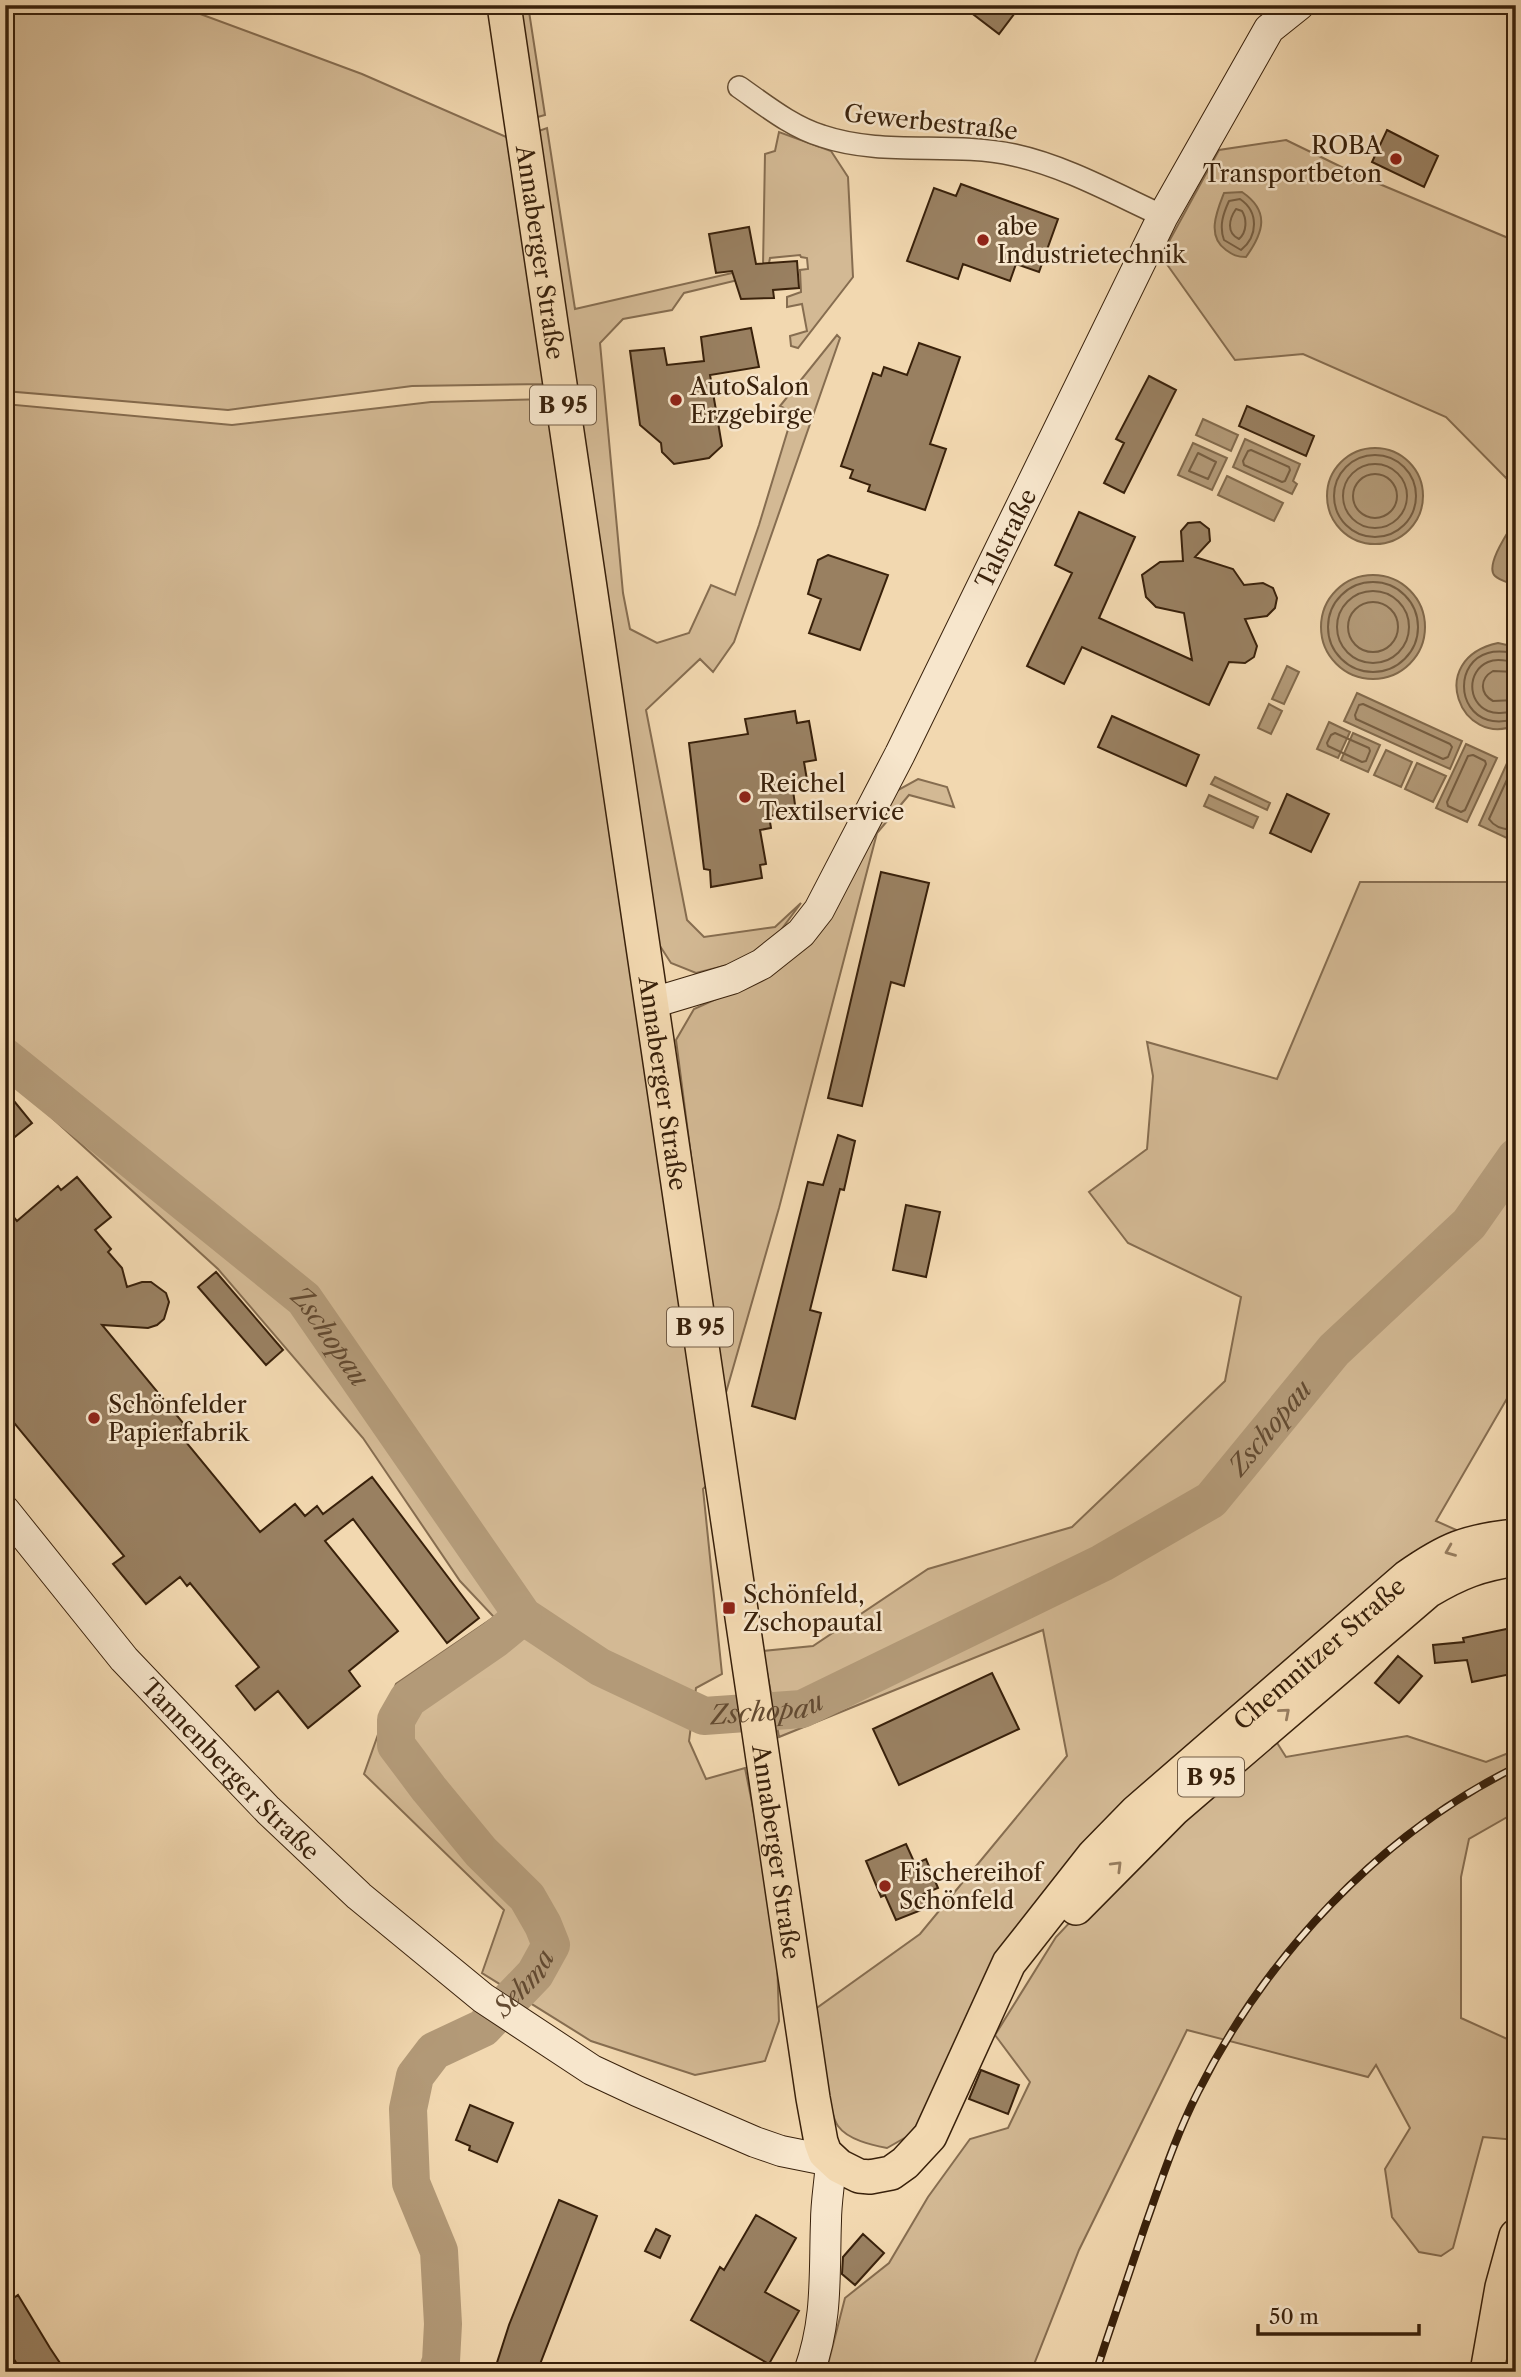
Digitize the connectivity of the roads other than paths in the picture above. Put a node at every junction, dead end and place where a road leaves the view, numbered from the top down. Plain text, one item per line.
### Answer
1 (504, 5) edge
2 (1299, 5) edge
3 (739, 87) dead end
4 (1163, 216) junction
5 (652, 1003) junction
6 (5, 1511) edge
7 (1516, 1536) edge
8 (1516, 1559) edge
9 (989, 2007) junction
10 (831, 2161) junction
11 (1516, 2236) edge
12 (809, 2372) edge
13 (1488, 2372) edge

1 - 5 main road, Annaberger Straße / B 95
2 - 4 main road, Talstraße
3 - 4 street, Gewerbestraße
4 - 5 main road, Talstraße
5 - 10 main road, Annaberger Straße / B 95
6 - 10 main road, Tannenberger Straße
7 -> 9 main road, Chemnitzer Straße / B 95
9 -> 8 main road, Chemnitzer Straße / B 95
9 - 10 main road, Chemnitzer Straße / B 95
10 - 12 main road
11 - 13 main road

